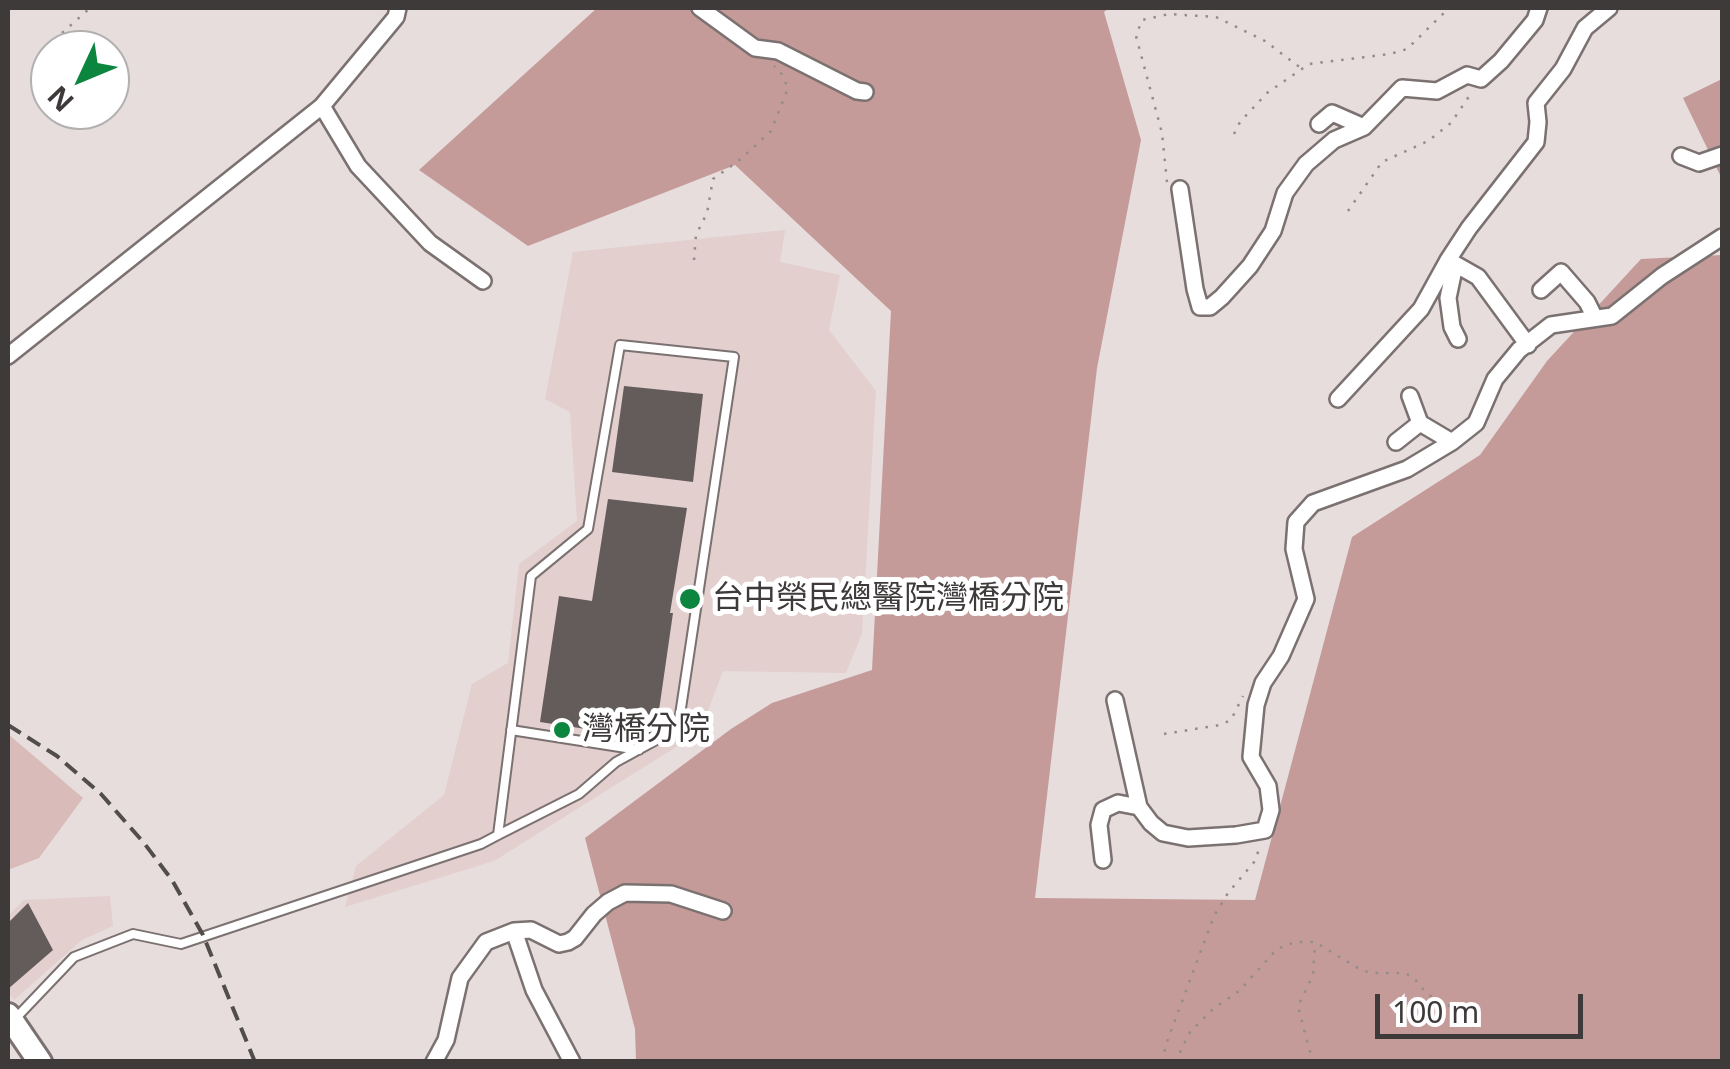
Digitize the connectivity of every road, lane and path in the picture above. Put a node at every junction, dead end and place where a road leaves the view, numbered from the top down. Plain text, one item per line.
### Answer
1 (90, 8) edge
2 (398, 8) edge
3 (700, 8) edge
4 (1450, 8) edge
5 (1539, 8) edge
6 (1606, 8) edge
7 (65, 30) edge
8 (754, 48) junction
9 (1302, 69) junction
10 (1481, 79) junction
11 (865, 92) dead end
12 (322, 106) junction
13 (1320, 124) dead end
14 (1364, 127) junction
15 (1234, 134) dead end
16 (1722, 155) edge
17 (1681, 156) dead end
18 (1180, 189) joint
19 (1348, 211) dead end
20 (1722, 238) edge
21 (694, 260) dead end
22 (1451, 262) junction
23 (483, 281) dead end
24 (1541, 290) dead end
25 (1595, 318) junction
26 (1458, 338) dead end
27 (1528, 345) junction
28 (8, 356) edge
29 (1410, 396) dead end
30 (1338, 399) dead end
31 (1420, 423) junction
32 (1396, 442) dead end
33 (1452, 442) junction
34 (1263, 683) junction
35 (1115, 700) dead end
36 (512, 730) junction
37 (1164, 734) dead end
38 (638, 750) junction
39 (1139, 807) junction
40 (1265, 830) junction
41 (498, 836) junction
42 (1104, 860) dead end
43 (723, 911) dead end
44 (514, 930) junction
45 (1315, 942) junction
46 (10, 1018) edge
47 (1474, 1028) dead end
48 (40, 1062) edge
49 (434, 1062) edge
50 (572, 1062) edge
51 (1164, 1062) edge
52 (1175, 1062) edge
53 (1315, 1062) edge

1 - 7 path
2 - 12 street
3 - 8 street
4 - 9 path
5 - 10 street
6 - 22 street
8 - 11 street
8 - 21 path
9 - 15 path
9 - 18 path
10 - 14 street
10 - 19 path
12 - 23 street
12 - 28 street
13 - 14 street
14 - 18 street
16 - 17 street
20 - 25 street
22 - 26 street
22 - 27 street
22 - 30 street
24 - 25 street
25 - 27 street
27 - 33 street
29 - 31 street
31 - 32 street
31 - 33 street
33 - 34 street
34 - 37 path
34 - 40 street
35 - 39 street
36 - 38 lane
36 - 38 lane
36 - 41 lane
38 - 41 lane
39 - 40 street
39 - 42 street
40 - 51 path
41 - 46 lane
43 - 44 street
44 - 49 street
44 - 50 street
45 - 47 path
45 - 52 path
45 - 53 path
46 - 48 main road

